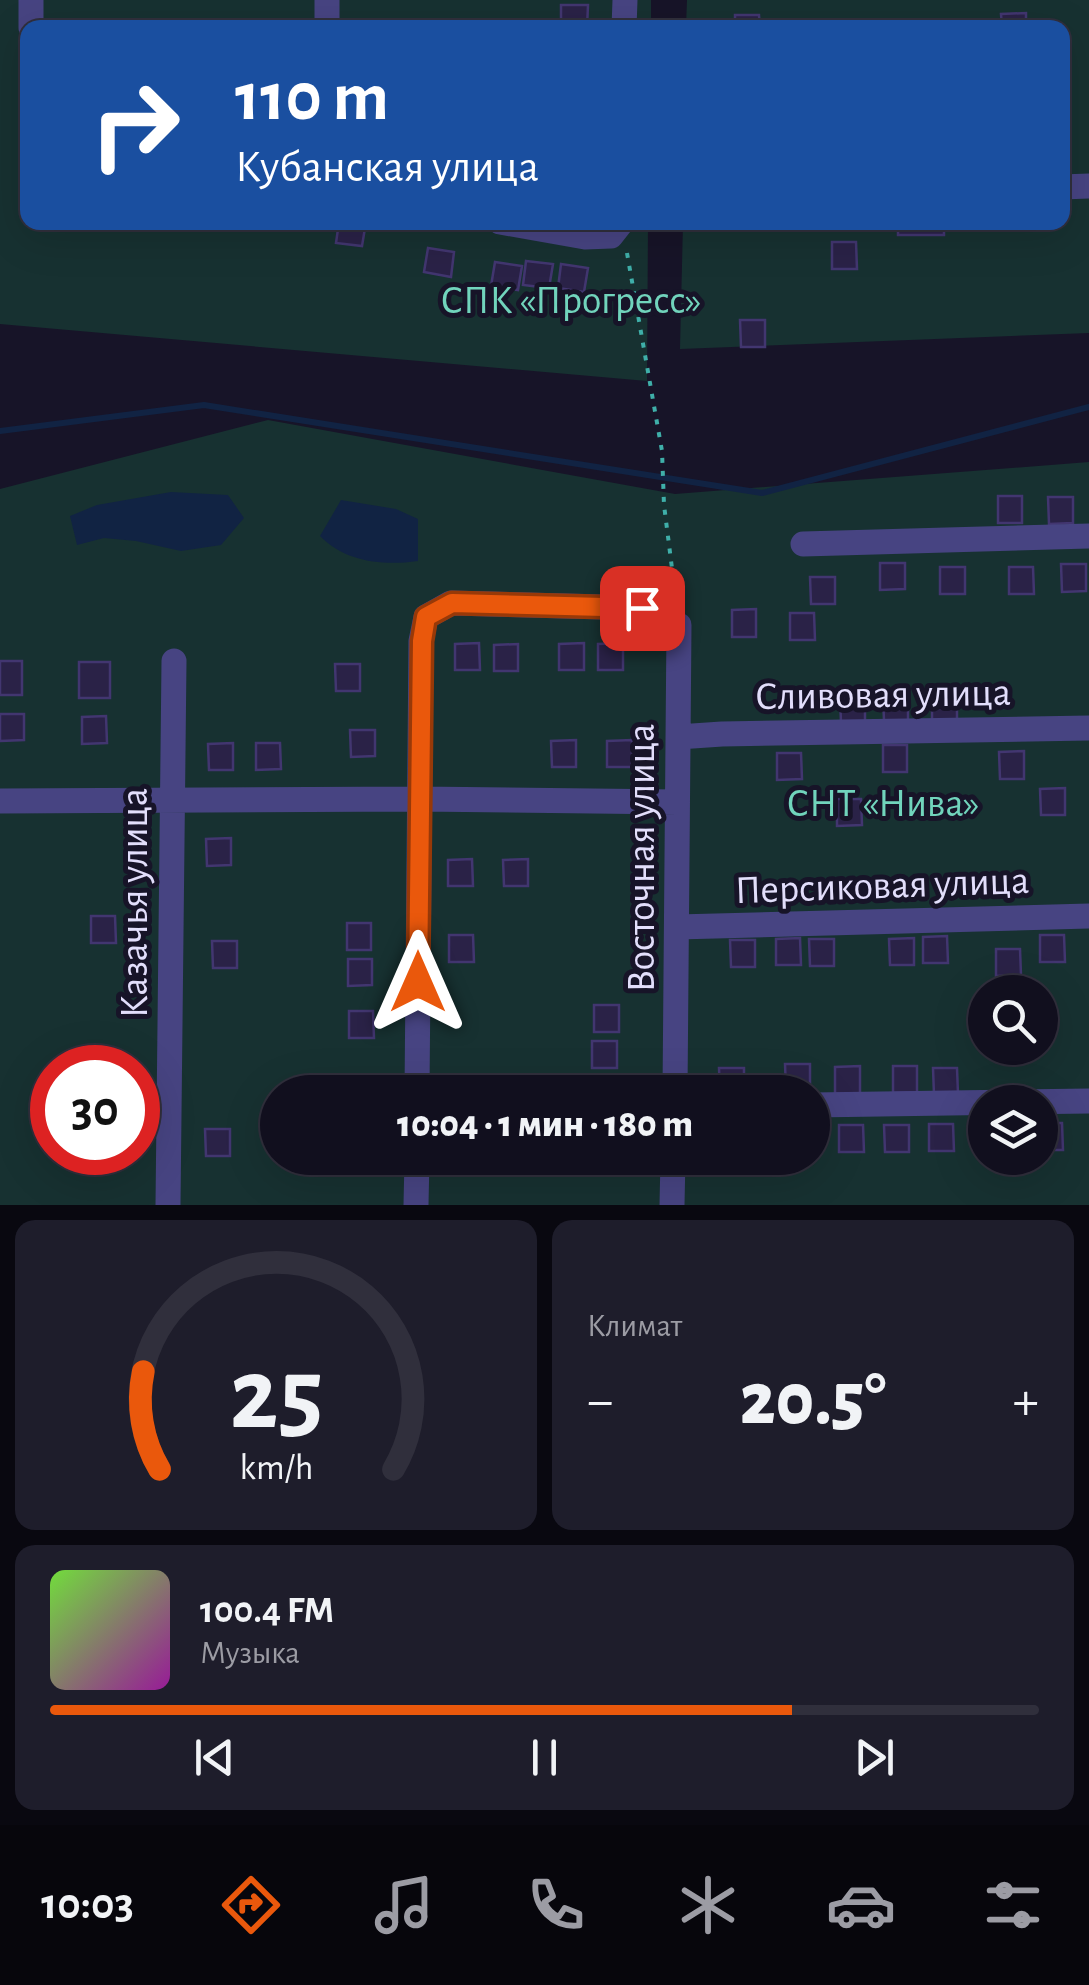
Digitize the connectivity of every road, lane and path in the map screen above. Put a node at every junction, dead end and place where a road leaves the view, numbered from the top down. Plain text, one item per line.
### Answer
1 (545, 230) edge
2 (616, 230) edge
3 (623, 230) edge
4 (1089, 536) edge
5 (803, 544) dead end
6 (679, 625) junction
7 (174, 662) dead end
8 (1089, 728) edge
9 (678, 737) junction
10 (419, 800) junction
11 (0, 801) edge
12 (170, 801) junction
13 (677, 802) junction
14 (1089, 916) edge
15 (676, 927) junction
16 (417, 1075) edge
17 (675, 1075) edge
18 (1089, 1101) edge
19 (830, 1105) edge
20 (417, 1175) edge
21 (673, 1175) edge
22 (168, 1205) edge
23 (416, 1205) edge
24 (672, 1205) edge

1 - 2 street
3 - 6 path
4 - 5 street
6 - 9 street, Восточная улица
6 - 10 street
7 - 12 street, Казачья улица
8 - 9 street, Сливовая улица
9 - 13 street, Восточная улица
10 - 12 street
10 - 13 street
10 - 16 street
11 - 12 street
12 - 22 street, Казачья улица
13 - 15 street, Восточная улица
14 - 15 street, Персиковая улица
15 - 17 street, Восточная улица
18 - 19 street
20 - 23 street
21 - 24 street

